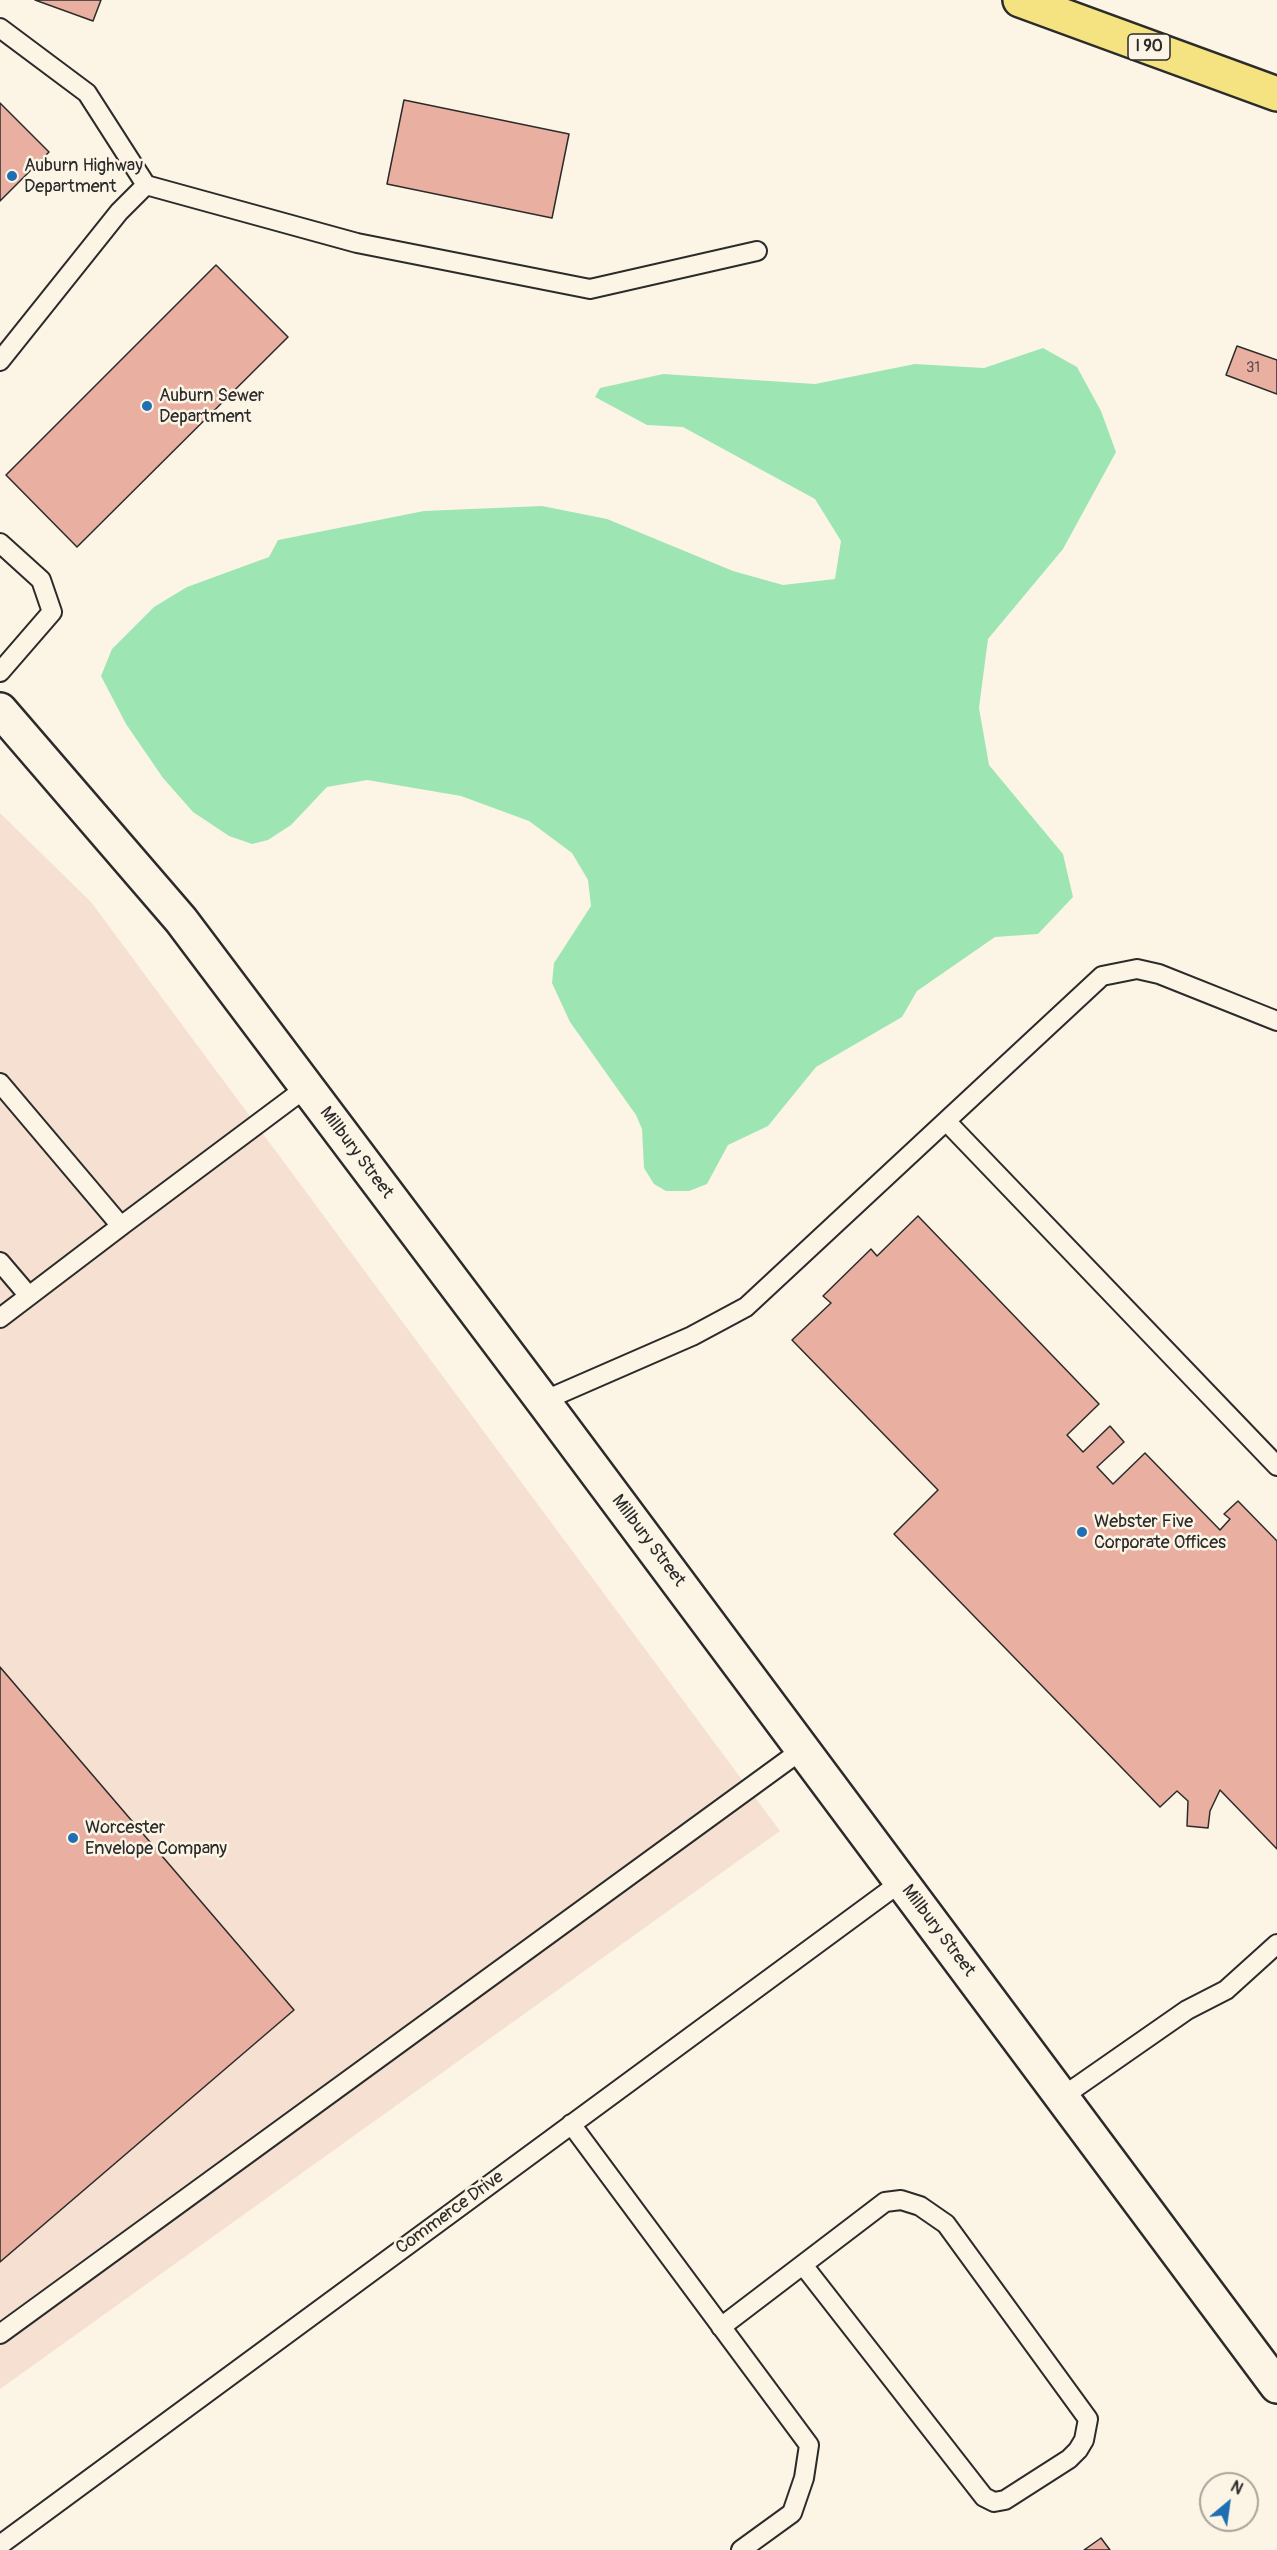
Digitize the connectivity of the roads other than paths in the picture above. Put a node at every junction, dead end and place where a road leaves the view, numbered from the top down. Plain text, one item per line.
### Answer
1 (1020, 0) edge
2 (0, 28) edge
3 (1277, 94) edge
4 (146, 185) junction
5 (757, 251) dead end
6 (0, 361) edge
7 (0, 543) edge
8 (0, 672) edge
9 (0, 711) edge
10 (1277, 1021) edge
11 (0, 1083) edge
12 (307, 1087) junction
13 (946, 1121) junction
14 (121, 1226) junction
15 (0, 1262) edge
16 (29, 1296) junction
17 (0, 1318) edge
18 (543, 1401) junction
19 (1277, 1466) edge
20 (803, 1749) junction
21 (901, 1882) junction
22 (1277, 1944) edge
23 (1062, 2097) junction
24 (571, 2124) junction
25 (803, 2265) junction
26 (721, 2327) junction
27 (0, 2334) edge
28 (1277, 2386) edge
29 (0, 2545) edge
30 (741, 2550) edge

1 - 3 highway, I 90
2 - 4 lane
4 - 5 lane
4 - 6 lane
7 - 8 lane
9 - 12 street, Millbury Street
10 - 13 lane
11 - 14 lane
12 - 14 lane
12 - 18 street, Millbury Street
13 - 18 lane
13 - 19 lane
14 - 16 lane
15 - 16 lane
16 - 17 lane
18 - 20 street, Millbury Street
20 - 21 street, Millbury Street
20 - 27 lane
21 - 23 street, Millbury Street
21 - 24 lane, Commerce Drive
22 - 23 lane
23 - 28 street, Millbury Street
24 - 26 lane
24 - 29 lane, Commerce Drive
25 - 25 lane
25 - 26 lane
26 - 30 lane

